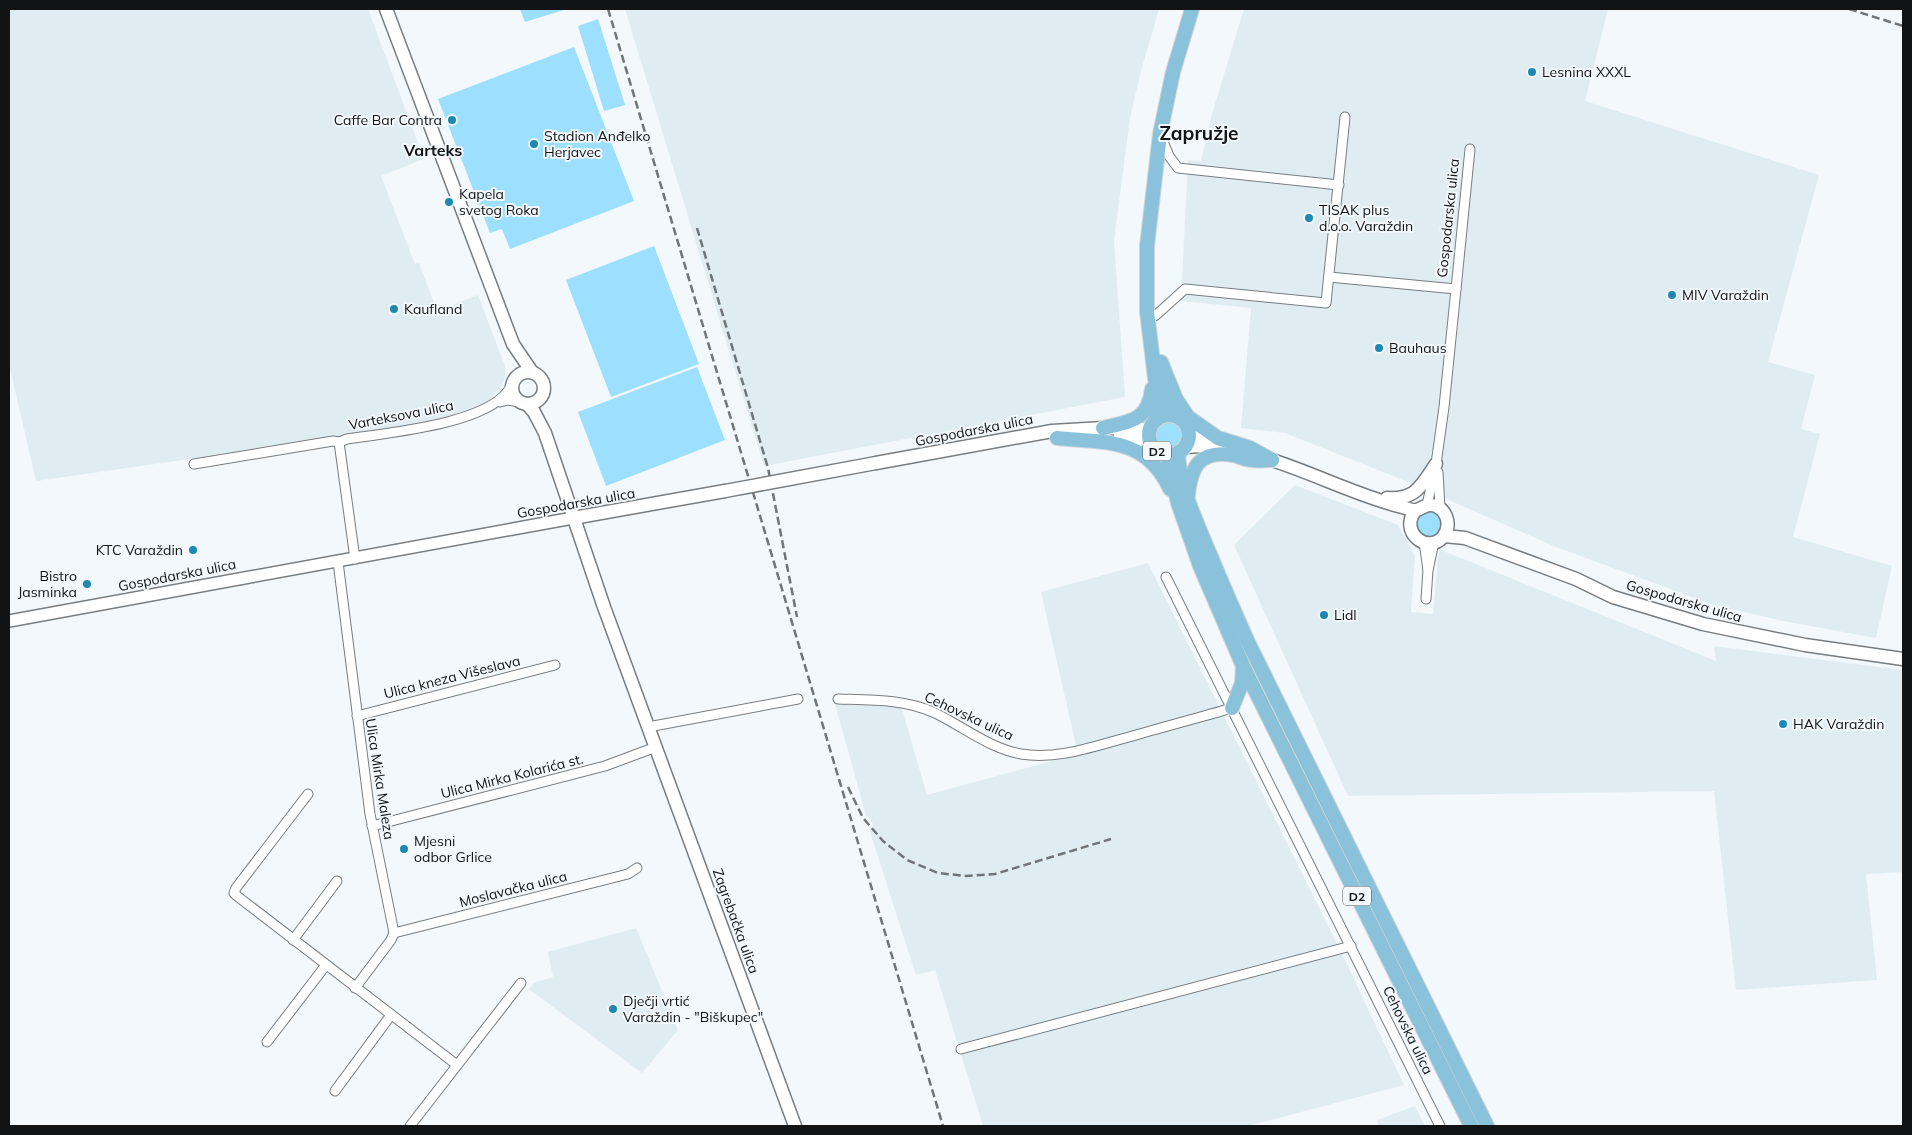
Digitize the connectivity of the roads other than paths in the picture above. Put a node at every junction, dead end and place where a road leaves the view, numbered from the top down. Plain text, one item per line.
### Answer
1 (386, 9) edge
2 (1192, 9) edge
3 (1346, 117) dead end
4 (1160, 134) junction
5 (1470, 149) dead end
6 (1339, 185) junction
7 (1149, 228) junction
8 (1329, 277) junction
9 (1456, 289) junction
10 (1155, 316) junction
11 (513, 344) junction
12 (1157, 367) junction
13 (532, 372) junction
14 (514, 382) junction
15 (542, 396) junction
16 (495, 402) junction
17 (523, 403) junction
18 (1171, 415) junction
19 (1153, 424) junction
20 (1103, 428) junction
21 (1188, 429) junction
22 (545, 433) junction
23 (1031, 435) junction
24 (1057, 438) junction
25 (339, 442) junction
26 (1152, 446) junction
27 (1177, 452) junction
28 (1249, 453) junction
29 (1272, 460) junction
30 (194, 464) dead end
31 (1436, 464) junction
32 (1368, 498) junction
33 (1183, 501) junction
34 (1440, 508) junction
35 (1417, 513) junction
36 (573, 518) junction
37 (1437, 536) junction
38 (355, 559) junction
39 (338, 562) junction
40 (1166, 577) dead end
41 (1426, 599) dead end
42 (9, 621) edge
43 (1903, 659) edge
44 (555, 665) dead end
45 (1243, 666) junction
46 (838, 699) dead end
47 (798, 700) dead end
48 (1232, 708) junction
49 (357, 716) junction
50 (648, 727) junction
51 (656, 747) junction
52 (308, 794) dead end
53 (372, 826) junction
54 (637, 868) dead end
55 (337, 881) dead end
56 (394, 933) junction
57 (293, 940) junction
58 (1351, 946) junction
59 (326, 965) junction
60 (522, 984) dead end
61 (356, 988) junction
62 (391, 1015) junction
63 (267, 1042) dead end
64 (961, 1049) dead end
65 (457, 1066) junction
66 (335, 1091) dead end
67 (410, 1126) edge
68 (796, 1126) edge
69 (1440, 1126) edge
70 (1471, 1126) edge
71 (1487, 1126) edge

1 - 11 main road, Zagrebačka ulica
2 - 4 main road, D2
3 - 6 street
4 - 6 street
4 - 7 main road, D2
5 - 9 street, Gospodarska ulica
6 - 8 street
7 - 10 main road, D2
7 - 12 main road, D2
8 - 9 street, Gospodarska ulica
8 - 10 street
9 - 31 street, Gospodarska ulica
10 - 12 main road, D2
11 - 13 main road, Zagrebačka ulica
11 - 14 main road, Zagrebačka ulica
12 - 18 main road, D2
12 - 19 main road, D2
12 - 20 main road
12 - 29 main road
13 - 14 main road
13 - 15 main road, Zagrebačka ulica
14 - 16 street, Varteksova ulica
14 - 17 main road, Zagrebačka ulica
15 - 17 main road
15 - 22 main road, Zagrebačka ulica
16 - 17 street, Varteksova ulica
16 - 25 street, Varteksova ulica
17 - 22 main road, Zagrebačka ulica
18 - 19 main road
18 - 21 main road
19 - 20 main road, Gospodarska ulica
19 - 26 main road, D2
20 - 23 main road, Gospodarska ulica
21 - 27 main road, D2
21 - 28 main road
22 - 36 main road, Zagrebačka ulica
23 - 24 main road
23 - 36 main road, Gospodarska ulica, bridge
24 - 26 main road
24 - 33 main road
25 - 30 street, Varteksova ulica
25 - 38 street, Varteksova ulica
26 - 27 main road, D2
27 - 28 main road
27 - 33 main road, D2
28 - 29 main road
29 - 32 main road
29 - 33 main road
31 - 32 main road
31 - 34 street, Gospodarska ulica
31 - 35 street, Gospodarska ulica
32 - 35 main road
33 - 45 main road, D2
33 - 71 main road, D2
34 - 35 main road
34 - 37 main road, Gospodarska ulica
35 - 37 main road, Gospodarska ulica
36 - 38 street, Gospodarska ulica
36 - 50 main road, Zagrebačka ulica
37 - 41 street, Gospodarska ulica
37 - 43 main road, Gospodarska ulica
38 - 39 street, Gospodarska ulica
39 - 42 street, Gospodarska ulica
39 - 49 street, Ulica Mirka Maleza
40 - 48 street, Cehovska ulica
44 - 49 street, Ulica kneza Višeslava
45 - 48 main road
45 - 70 main road, D2
46 - 48 street, Cehovska ulica
47 - 50 street
48 - 58 street, Cehovska ulica
49 - 53 street, Ulica Mirka Maleza
50 - 51 main road, Zagrebačka ulica
51 - 53 street, Ulica Mirka Kolarića st.
51 - 68 main road, Zagrebačka ulica
52 - 57 street
53 - 56 street, Ulica Mirka Maleza
54 - 56 street, Moslavačka ulica
55 - 57 street
56 - 61 street
57 - 59 street
58 - 64 street
58 - 69 street, Cehovska ulica
59 - 61 street
59 - 63 street
60 - 65 street
61 - 62 street
62 - 65 street
62 - 66 street
65 - 67 street

